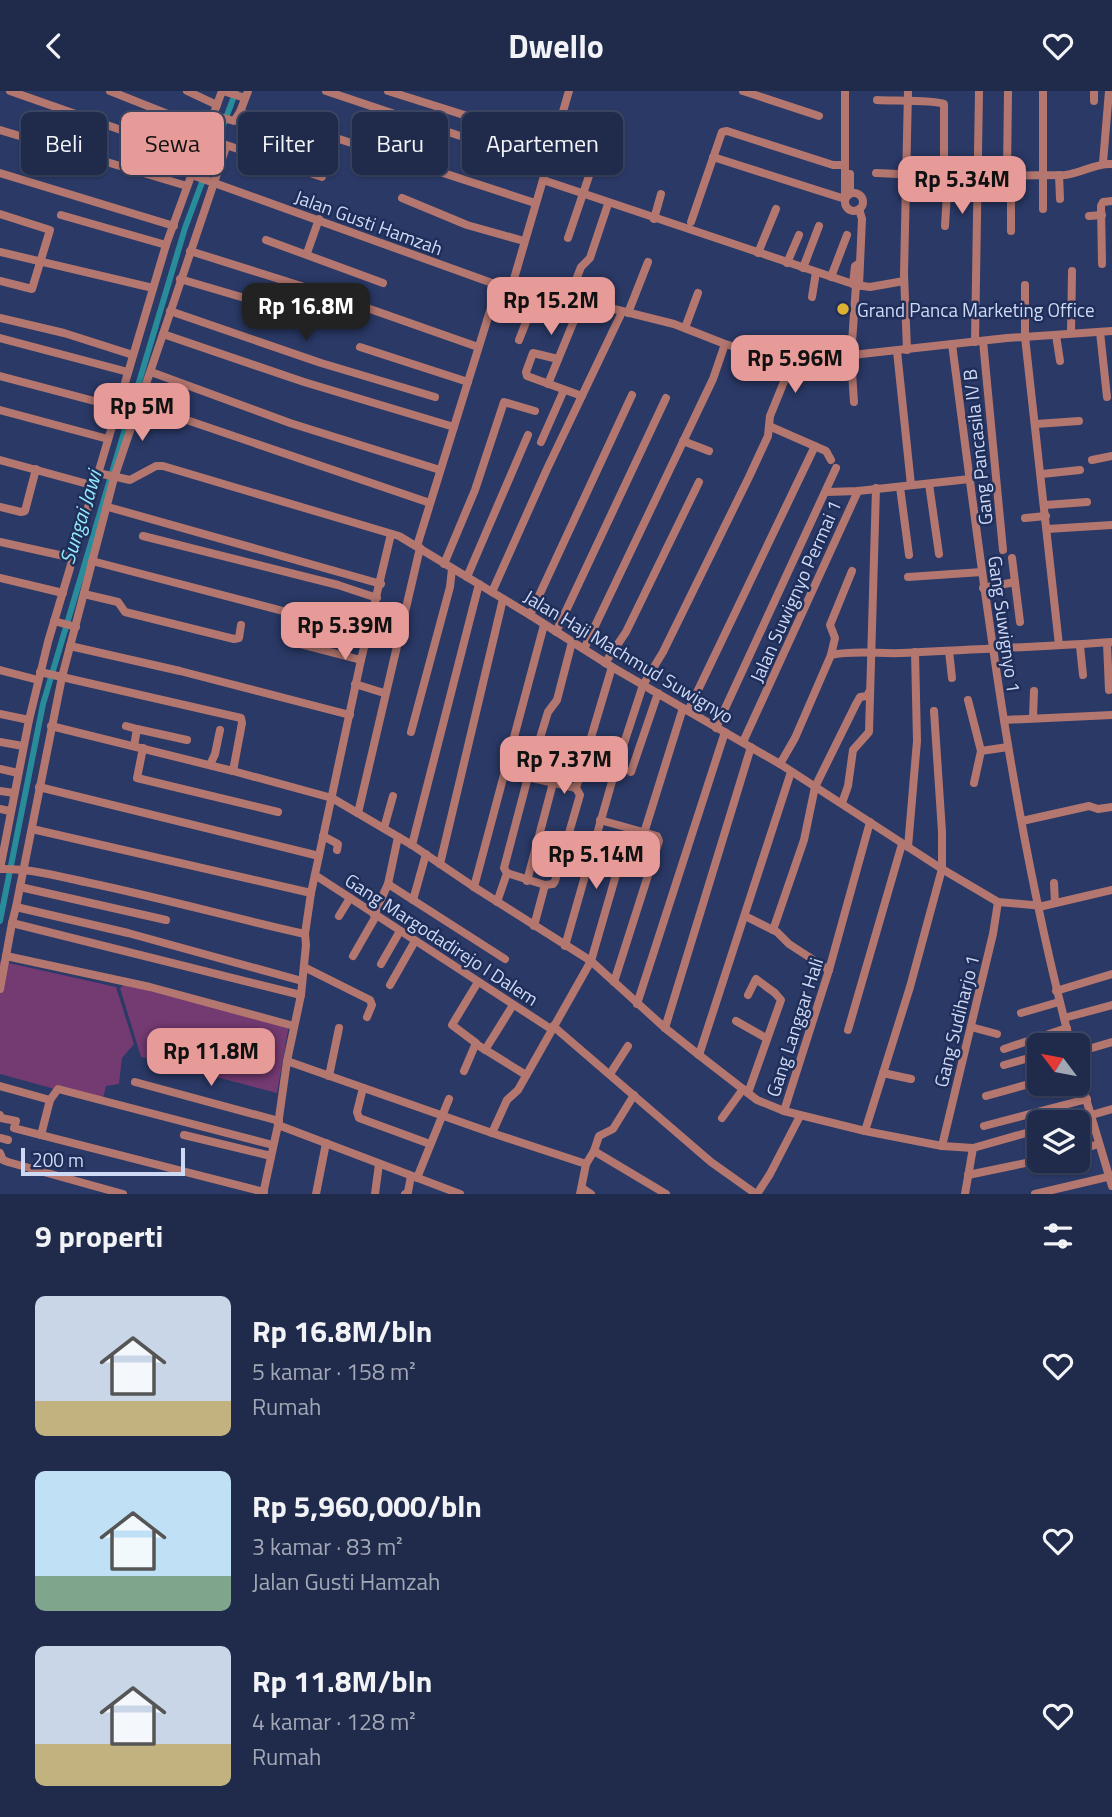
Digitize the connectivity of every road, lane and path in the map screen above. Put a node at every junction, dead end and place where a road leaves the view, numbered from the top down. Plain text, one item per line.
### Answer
1 (10, 91) edge
2 (110, 91) edge
3 (187, 91) edge
4 (225, 91) edge
5 (327, 91) edge
6 (569, 91) edge
7 (743, 91) edge
8 (845, 91) edge
9 (850, 91) edge
10 (908, 91) edge
11 (979, 91) edge
12 (1008, 91) edge
13 (1043, 91) edge
14 (1094, 91) edge
15 (1109, 91) edge
16 (391, 92) edge
17 (244, 95) edge
18 (877, 100) dead end
19 (1094, 101) dead end
20 (908, 103) junction
21 (217, 105) junction
22 (156, 112) edge
23 (216, 112) edge
24 (240, 112) edge
25 (563, 112) edge
26 (462, 114) edge
27 (819, 117) dead end
28 (0, 130) edge
29 (121, 130) edge
30 (462, 136) edge
31 (847, 138) junction
32 (338, 139) edge
33 (224, 147) edge
34 (713, 157) junction
35 (1108, 164) edge
36 (845, 165) junction
37 (0, 173) edge
38 (876, 173) dead end
39 (906, 174) junction
40 (1043, 174) junction
41 (194, 175) joint
42 (214, 175) edge
43 (544, 175) edge
44 (589, 175) edge
45 (1009, 175) junction
46 (1059, 175) junction
47 (946, 176) junction
48 (977, 176) junction
49 (322, 177) dead end
50 (543, 180) junction
51 (212, 182) junction
52 (187, 186) junction
53 (583, 194) junction
54 (661, 194) dead end
55 (847, 196) junction
56 (402, 198) dead end
57 (1060, 199) dead end
58 (1112, 201) edge
59 (535, 203) junction
60 (607, 207) dead end
61 (776, 209) dead end
62 (1043, 209) dead end
63 (857, 210) junction
64 (0, 214) edge
65 (61, 215) dead end
66 (1102, 215) junction
67 (1089, 216) dead end
68 (319, 219) junction
69 (654, 219) junction
70 (691, 222) dead end
71 (174, 226) junction
72 (819, 226) dead end
73 (945, 226) dead end
74 (1011, 231) dead end
75 (799, 235) dead end
76 (847, 235) dead end
77 (568, 238) dead end
78 (266, 240) dead end
79 (524, 241) junction
80 (166, 244) junction
81 (190, 251) junction
82 (0, 252) edge
83 (307, 253) junction
84 (758, 253) junction
85 (41, 261) junction
86 (648, 262) dead end
87 (787, 263) junction
88 (1102, 264) dead end
89 (803, 268) junction
90 (1072, 271) dead end
91 (816, 272) junction
92 (831, 277) junction
93 (180, 279) junction
94 (0, 281) edge
95 (904, 281) junction
96 (383, 283) dead end
97 (498, 285) junction
98 (856, 285) junction
99 (1025, 285) dead end
100 (153, 288) junction
101 (511, 289) junction
102 (698, 293) dead end
103 (537, 294) junction
104 (813, 296) dead end
105 (569, 298) junction
106 (248, 299) dead end
107 (582, 301) junction
108 (170, 311) junction
109 (625, 313) junction
110 (2, 319) edge
111 (685, 328) junction
112 (1112, 331) edge
113 (1100, 332) junction
114 (1071, 333) junction
115 (163, 334) junction
116 (1056, 335) junction
117 (0, 337) edge
118 (1026, 337) junction
119 (519, 340) dead end
120 (979, 342) junction
121 (725, 344) junction
122 (952, 344) junction
123 (360, 347) dead end
124 (478, 348) junction
125 (907, 350) junction
126 (897, 351) junction
127 (133, 355) junction
128 (852, 357) junction
129 (558, 359) junction
130 (1059, 361) dead end
131 (792, 362) junction
132 (128, 372) junction
133 (151, 372) junction
134 (0, 376) edge
135 (468, 381) junction
136 (548, 384) junction
137 (564, 390) junction
138 (632, 395) dead end
139 (582, 396) junction
140 (435, 397) dead end
141 (1107, 397) dead end
142 (666, 398) dead end
143 (855, 402) dead end
144 (117, 407) junction
145 (139, 407) junction
146 (0, 411) edge
147 (535, 411) dead end
148 (1079, 421) dead end
149 (1036, 424) junction
150 (769, 426) junction
151 (454, 427) junction
152 (528, 435) dead end
153 (108, 439) junction
154 (683, 441) junction
155 (541, 442) dead end
156 (815, 446) junction
157 (709, 451) dead end
158 (1112, 456) edge
159 (0, 460) edge
160 (1092, 460) dead end
161 (36, 469) junction
162 (440, 470) junction
163 (1080, 470) dead end
164 (100, 473) junction
165 (1042, 474) junction
166 (113, 477) junction
167 (970, 479) junction
168 (699, 482) dead end
169 (929, 484) junction
170 (911, 485) junction
171 (95, 486) junction
172 (900, 487) junction
173 (876, 488) junction
174 (858, 491) junction
175 (827, 492) junction
176 (1087, 502) dead end
177 (430, 503) junction
178 (1045, 505) junction
179 (0, 507) edge
180 (108, 507) junction
181 (1046, 516) junction
182 (1025, 518) dead end
183 (1112, 525) edge
184 (1047, 529) junction
185 (391, 534) junction
186 (143, 536) dead end
187 (0, 542) edge
188 (418, 547) junction
189 (1003, 550) dead end
190 (939, 554) dead end
191 (909, 555) dead end
192 (73, 558) junction
193 (1012, 558) dead end
194 (92, 561) junction
195 (448, 566) junction
196 (852, 571) dead end
197 (982, 572) junction
198 (467, 577) junction
199 (908, 577) dead end
200 (0, 578) edge
201 (1015, 582) junction
202 (381, 584) junction
203 (479, 584) junction
204 (984, 588) junction
205 (492, 592) junction
206 (63, 593) junction
207 (84, 594) junction
208 (376, 598) junction
209 (503, 599) junction
210 (530, 615) junction
211 (57, 622) junction
212 (1020, 622) dead end
213 (242, 625) dead end
214 (544, 625) junction
215 (75, 626) junction
216 (556, 632) junction
217 (367, 633) junction
218 (288, 641) dead end
219 (572, 642) junction
220 (1109, 643) edge
221 (1059, 645) junction
222 (71, 646) junction
223 (1080, 646) junction
224 (584, 649) junction
225 (992, 649) junction
226 (949, 651) junction
227 (915, 652) junction
228 (871, 653) junction
229 (831, 655) junction
230 (361, 660) junction
231 (608, 665) junction
232 (0, 670) edge
233 (1083, 674) dead end
234 (41, 675) junction
235 (60, 676) junction
236 (952, 678) dead end
237 (355, 684) junction
238 (643, 685) junction
239 (1109, 690) dead end
240 (869, 691) junction
241 (1034, 691) dead end
242 (384, 693) junction
243 (659, 693) junction
244 (968, 700) dead end
245 (685, 709) junction
246 (933, 711) dead end
247 (0, 714) edge
248 (350, 715) junction
249 (1112, 715) edge
250 (1033, 718) junction
251 (29, 720) junction
252 (1004, 720) junction
253 (51, 726) junction
254 (126, 726) dead end
255 (716, 728) junction
256 (137, 729) junction
257 (220, 730) dead end
258 (411, 732) dead end
259 (725, 732) junction
260 (187, 740) dead end
261 (0, 742) edge
262 (743, 742) junction
263 (23, 747) junction
264 (138, 747) junction
265 (751, 747) junction
266 (1008, 747) junction
267 (981, 751) junction
268 (780, 764) junction
269 (210, 765) junction
270 (0, 769) edge
271 (233, 771) junction
272 (631, 772) dead end
273 (791, 772) junction
274 (18, 773) junction
275 (528, 777) junction
276 (553, 783) junction
277 (974, 783) dead end
278 (39, 787) junction
279 (815, 787) junction
280 (576, 788) junction
281 (0, 791) edge
282 (14, 793) junction
283 (393, 796) dead end
284 (332, 798) junction
285 (842, 803) junction
286 (1112, 807) edge
287 (0, 809) edge
288 (10, 811) junction
289 (278, 812) dead end
290 (358, 813) junction
291 (600, 820) junction
292 (1022, 821) junction
293 (870, 822) junction
294 (384, 828) junction
295 (32, 829) junction
296 (629, 830) junction
297 (644, 833) junction
298 (323, 836) junction
299 (398, 837) junction
300 (2, 845) edge
301 (412, 845) junction
302 (905, 845) junction
303 (337, 850) dead end
304 (426, 854) junction
305 (319, 856) junction
306 (440, 864) junction
307 (2, 869) edge
308 (942, 869) junction
309 (23, 870) junction
310 (507, 873) junction
311 (315, 875) junction
312 (527, 881) junction
313 (1054, 883) dead end
314 (388, 884) junction
315 (545, 885) junction
316 (20, 887) junction
317 (474, 887) junction
318 (1112, 890) edge
319 (311, 894) junction
320 (350, 898) junction
321 (413, 900) junction
322 (497, 902) junction
323 (998, 902) junction
324 (1055, 903) junction
325 (1037, 906) junction
326 (16, 907) junction
327 (339, 916) dead end
328 (375, 916) junction
329 (745, 916) junction
330 (166, 920) dead end
331 (12, 923) junction
332 (534, 926) junction
333 (773, 930) junction
334 (400, 932) junction
335 (305, 934) junction
336 (415, 941) junction
337 (565, 946) junction
338 (6, 956) junction
339 (353, 956) dead end
340 (506, 959) dead end
341 (591, 961) junction
342 (381, 964) dead end
343 (304, 967) junction
344 (829, 970) junction
345 (1112, 974) edge
346 (302, 981) junction
347 (478, 982) junction
348 (614, 982) junction
349 (390, 985) dead end
350 (0, 989) edge
351 (1056, 991) junction
352 (301, 995) junction
353 (748, 995) dead end
354 (1059, 1002) junction
355 (638, 1003) junction
356 (513, 1005) junction
357 (1112, 1005) edge
358 (1021, 1013) dead end
359 (367, 1017) dead end
360 (1064, 1018) junction
361 (736, 1021) dead end
362 (294, 1026) junction
363 (971, 1027) junction
364 (339, 1028) dead end
365 (552, 1028) junction
366 (665, 1028) junction
367 (1067, 1028) junction
368 (848, 1030) dead end
369 (1068, 1033) edge
370 (997, 1034) dead end
371 (766, 1038) junction
372 (1112, 1042) edge
373 (476, 1044) junction
374 (628, 1046) dead end
375 (1090, 1048) edge
376 (1004, 1049) dead end
377 (485, 1050) junction
378 (699, 1055) junction
379 (1027, 1059) edge
380 (287, 1061) junction
381 (1004, 1065) dead end
382 (464, 1071) dead end
383 (883, 1073) junction
384 (610, 1074) junction
385 (526, 1075) junction
386 (329, 1076) junction
387 (911, 1079) dead end
388 (135, 1082) dead end
389 (1027, 1085) edge
390 (0, 1086) edge
391 (363, 1088) junction
392 (745, 1091) junction
393 (634, 1095) junction
394 (986, 1096) dead end
395 (1086, 1096) edge
396 (449, 1099) dead end
397 (1087, 1099) junction
398 (50, 1100) junction
399 (1112, 1109) edge
400 (784, 1111) junction
401 (0, 1115) edge
402 (442, 1115) junction
403 (1091, 1115) junction
404 (800, 1116) junction
405 (722, 1118) dead end
406 (278, 1123) junction
407 (984, 1126) dead end
408 (865, 1131) junction
409 (492, 1133) junction
410 (1027, 1133) edge
411 (41, 1135) junction
412 (184, 1135) dead end
413 (326, 1143) junction
414 (430, 1144) junction
415 (1099, 1144) junction
416 (273, 1145) junction
417 (942, 1146) junction
418 (1090, 1147) edge
419 (973, 1148) junction
420 (594, 1151) junction
421 (0, 1153) edge
422 (271, 1156) junction
423 (1027, 1163) edge
424 (379, 1164) junction
425 (586, 1164) junction
426 (968, 1175) junction
427 (414, 1177) junction
428 (1111, 1179) edge
429 (88, 1189) edge
430 (581, 1191) edge
431 (446, 1192) edge
432 (1056, 1192) edge
433 (263, 1193) edge
434 (405, 1193) edge
435 (123, 1194) edge
436 (316, 1194) edge
437 (375, 1194) edge
438 (460, 1194) edge
439 (591, 1194) edge
440 (666, 1194) edge
441 (757, 1194) edge
442 (965, 1194) edge
443 (1035, 1194) edge

1 - 29 street
2 - 22 street
3 - 21 street
4 - 17 street
4 - 21 street
5 - 30 street
6 - 25 street
7 - 27 street
8 - 31 street
9 - 31 street
10 - 20 street
11 - 48 street, Gang Pancasila IV B
12 - 45 street
13 - 40 street
14 - 19 street
15 - 35 street
16 - 26 street
17 - 24 street
18 - 20 street
20 - 39 street
20 - 47 street
21 - 23 street
28 - 52 street
31 - 36 street
31 - 55 street
32 - 59 street
33 - 49 street
34 - 36 street
34 - 55 street
34 - 70 street
35 - 46 street
36 - 55 street
37 - 71 street
38 - 39 street
39 - 47 street
39 - 95 street
40 - 45 street
40 - 46 street
40 - 62 street
41 - 51 street, Jalan Gusti Hamzah
41 - 52 street
42 - 51 street
43 - 50 street
44 - 53 street
45 - 48 street
45 - 74 street
46 - 57 street
47 - 48 street
47 - 73 street
48 - 120 street, Gang Pancasila IV B
50 - 53 street
50 - 59 street
51 - 68 street, Jalan Gusti Hamzah
51 - 81 street
52 - 71 street
53 - 69 street
53 - 77 street
54 - 69 street
55 - 63 street
55 - 63 street
56 - 79 street
58 - 66 street
59 - 79 street
60 - 105 street
61 - 84 street
63 - 98 street
64 - 85 street
65 - 80 street
66 - 67 street
66 - 88 street
68 - 83 street
68 - 97 street, Jalan Gusti Hamzah
69 - 84 street
71 - 80 street
72 - 89 street
75 - 87 street
76 - 92 street
78 - 83 street
79 - 101 street
80 - 100 street
81 - 93 street
81 - 124 street
82 - 85 street
83 - 96 street
84 - 87 street
85 - 94 street
85 - 100 street
86 - 109 street
87 - 89 street
89 - 91 street
90 - 114 street
91 - 92 street
91 - 104 street
92 - 98 street
93 - 106 street
93 - 108 street
95 - 98 street
95 - 125 street
97 - 101 street, Jalan Gusti Hamzah
97 - 124 street
98 - 128 street
99 - 118 street
100 - 127 street
101 - 103 street, Jalan Gusti Hamzah
102 - 111 street
103 - 105 street, Jalan Gusti Hamzah
103 - 119 street
105 - 107 street, Jalan Gusti Hamzah
107 - 109 street, Jalan Gusti Hamzah
107 - 129 street
108 - 115 street
108 - 140 street
109 - 111 street, Jalan Gusti Hamzah
109 - 139 street
110 - 117 street
110 - 127 street
111 - 121 street, Jalan Gusti Hamzah
112 - 113 street, Jalan Gusti Hamzah
113 - 114 street, Jalan Gusti Hamzah
113 - 141 street
114 - 116 street, Jalan Gusti Hamzah
115 - 133 street
115 - 151 street
116 - 118 street, Jalan Gusti Hamzah
116 - 130 street
117 - 132 street
118 - 120 street, Jalan Gusti Hamzah
118 - 149 street
120 - 122 street, Jalan Gusti Hamzah
120 - 189 street, Gang Pancasila IV B
121 - 131 street, Jalan Gusti Hamzah
121 - 154 street
122 - 125 street, Jalan Gusti Hamzah
122 - 167 street, Gang Suwignyo 1
123 - 135 street
124 - 135 street
125 - 126 street, Jalan Gusti Hamzah
126 - 128 street, Jalan Gusti Hamzah
126 - 170 street
127 - 132 street
128 - 131 street, Jalan Gusti Hamzah
128 - 143 street
129 - 136 street
129 - 136 street
131 - 150 street
132 - 144 street
133 - 145 street
133 - 162 street
134 - 144 street
135 - 151 street
136 - 137 street
137 - 139 street
137 - 155 street
138 - 210 street
139 - 205 street
142 - 216 street
144 - 153 street
145 - 166 street
145 - 177 street
146 - 153 street
147 - 195 street
148 - 149 street
149 - 165 street
150 - 156 street
150 - 238 street
151 - 162 street
152 - 198 street
153 - 164 street
154 - 157 street
154 - 224 street
156 - 175 street
156 - 245 street
158 - 160 street
159 - 161 street
161 - 171 street
161 - 179 street
162 - 177 street
163 - 165 street
164 - 166 street
164 - 171 street
165 - 178 street
166 - 180 street
166 - 185 street, Jalan Haji Machmud Suwignyo
167 - 169 street
167 - 197 street, Gang Suwignyo 1
168 - 231 street
169 - 170 street
169 - 190 street
170 - 172 street
171 - 192 street
172 - 173 street
172 - 191 street
173 - 174 street
173 - 228 street
174 - 175 street
174 - 262 street, Jalan Suwignyo Permai 1
175 - 255 street
176 - 178 street
177 - 188 street
178 - 181 street
180 - 194 street
180 - 202 street
181 - 182 street
181 - 184 street
183 - 184 street
184 - 221 street
185 - 188 street, Jalan Haji Machmud Suwignyo
185 - 202 street
186 - 208 street
187 - 192 street
188 - 195 street, Jalan Haji Machmud Suwignyo
188 - 242 street
192 - 206 street
193 - 201 street
194 - 207 street
194 - 217 street
195 - 198 street, Jalan Haji Machmud Suwignyo
195 - 258 street
196 - 229 street
197 - 199 street
197 - 204 street, Gang Suwignyo 1
198 - 203 street, Jalan Haji Machmud Suwignyo
200 - 206 street
201 - 204 street
201 - 212 street
202 - 208 street
203 - 205 street, Jalan Haji Machmud Suwignyo
203 - 301 street
204 - 225 street, Gang Suwignyo 1
205 - 209 street, Jalan Haji Machmud Suwignyo
206 - 211 street
207 - 213 street
207 - 215 street
208 - 217 street
209 - 210 street, Jalan Haji Machmud Suwignyo
209 - 306 street
210 - 214 street, Jalan Haji Machmud Suwignyo
211 - 215 street
211 - 234 street
214 - 216 street, Jalan Haji Machmud Suwignyo
214 - 317 street
215 - 222 street
216 - 219 street, Jalan Haji Machmud Suwignyo
217 - 230 street
218 - 230 street
219 - 224 street, Jalan Haji Machmud Suwignyo
219 - 275 street
220 - 223 street
220 - 239 street
221 - 223 street
221 - 225 street
222 - 235 street
222 - 248 street
223 - 233 street
224 - 231 street, Jalan Haji Machmud Suwignyo
225 - 226 street
225 - 252 street, Gang Suwignyo 1
226 - 227 street
226 - 236 street
227 - 228 street
227 - 302 street
228 - 229 street
228 - 240 street
229 - 268 street
230 - 237 street
231 - 238 street, Jalan Haji Machmud Suwignyo
231 - 280 street
232 - 234 street
234 - 235 street
234 - 251 street
235 - 253 street
235 - 271 street
237 - 242 street
237 - 248 street
238 - 243 street, Jalan Haji Machmud Suwignyo
238 - 291 street
240 - 279 street
240 - 285 street
241 - 250 street
242 - 290 street
243 - 245 street, Jalan Haji Machmud Suwignyo
243 - 272 street
244 - 267 street
245 - 255 street, Jalan Haji Machmud Suwignyo
245 - 297 street
246 - 308 street
247 - 251 street
248 - 284 street
249 - 250 street
250 - 252 street
251 - 263 street
252 - 266 street, Gang Suwignyo 1
253 - 264 street
253 - 278 street
254 - 256 street
255 - 259 street, Jalan Haji Machmud Suwignyo
256 - 260 street
256 - 264 street
257 - 269 street
259 - 262 street, Jalan Haji Machmud Suwignyo
259 - 355 street
261 - 263 street
262 - 265 street, Jalan Haji Machmud Suwignyo
263 - 274 street
264 - 269 street
264 - 289 street
265 - 268 street, Jalan Haji Machmud Suwignyo
265 - 366 street
266 - 267 street
266 - 292 street, Gang Suwignyo 1
267 - 277 street
268 - 273 street, Jalan Haji Machmud Suwignyo
269 - 271 street
270 - 274 street
271 - 284 street
273 - 279 street, Jalan Haji Machmud Suwignyo
273 - 329 street
274 - 282 street
275 - 276 street
275 - 310 street
276 - 280 street
276 - 312 street
278 - 295 street
278 - 305 street
279 - 285 street, Jalan Haji Machmud Suwignyo
279 - 333 street
280 - 315 street
281 - 282 street
282 - 288 street
283 - 294 street
284 - 290 street
284 - 298 street
285 - 293 street, Jalan Haji Machmud Suwignyo
286 - 292 street
287 - 288 street
288 - 300 street
290 - 294 street
291 - 296 street
291 - 337 street
292 - 325 street, Gang Suwignyo 1
293 - 302 street, Jalan Haji Machmud Suwignyo
293 - 344 street, Gang Langgar Hali
294 - 299 street
295 - 309 street
295 - 319 street
296 - 297 street
296 - 341 street
297 - 348 street
298 - 303 street
298 - 305 street
299 - 301 street
299 - 314 street
300 - 307 street
301 - 304 street
302 - 308 street, Jalan Haji Machmud Suwignyo
302 - 368 street
304 - 306 street
304 - 321 street
305 - 311 street
306 - 317 street
307 - 309 street
308 - 323 street, Jalan Haji Machmud Suwignyo
308 - 383 street
309 - 316 street
309 - 335 street
310 - 312 street
310 - 322 street
311 - 319 street
311 - 320 street, Gang Margodadirejo I Dalem
312 - 315 street
313 - 324 street
314 - 321 street
314 - 328 street
315 - 332 street
316 - 326 street
316 - 330 street
317 - 322 street
318 - 324 street, Jalan Haji Machmud Suwignyo
319 - 335 street
320 - 327 street
320 - 328 street, Gang Margodadirejo I Dalem
321 - 340 street
322 - 332 street
323 - 325 street, Jalan Haji Machmud Suwignyo
323 - 363 street, Gang Sudiharjo 1
324 - 325 street, Jalan Haji Machmud Suwignyo
325 - 351 street, Gang Suwignyo 1
326 - 331 street
326 - 346 street
328 - 334 street, Gang Margodadirejo I Dalem
328 - 339 street
329 - 333 street
329 - 378 street
331 - 338 street
331 - 352 street
332 - 337 street
333 - 344 street
334 - 336 street, Gang Margodadirejo I Dalem
334 - 342 street
335 - 343 street
336 - 347 street, Gang Margodadirejo I Dalem
336 - 349 street
337 - 341 street
338 - 350 street
338 - 362 street
341 - 348 street
341 - 365 street
343 - 346 street
343 - 359 street
344 - 400 street, Gang Langgar Hali
345 - 351 street
346 - 352 street
347 - 356 street, Gang Margodadirejo I Dalem
347 - 373 street
348 - 355 street
351 - 354 street, Gang Suwignyo 1
352 - 362 street
353 - 371 street
354 - 358 street
354 - 360 street, Gang Suwignyo 1
355 - 366 street
356 - 365 street, Gang Margodadirejo I Dalem
356 - 377 street
357 - 360 street
360 - 367 street, Gang Suwignyo 1
361 - 371 street
362 - 380 street
363 - 370 street
363 - 417 street, Gang Sudiharjo 1
364 - 386 street
365 - 384 street, Gang Margodadirejo I Dalem
365 - 385 street
366 - 378 street
367 - 369 street, Gang Suwignyo 1
367 - 376 street
371 - 392 street
372 - 375 street
373 - 377 street
373 - 382 street
374 - 384 street
377 - 385 street
378 - 392 street
379 - 381 street
380 - 386 street
380 - 406 street
383 - 387 street
383 - 408 street
384 - 393 street, Gang Margodadirejo I Dalem
385 - 409 street
386 - 391 street
388 - 406 street
389 - 394 street
390 - 398 street
391 - 402 street
391 - 414 street
392 - 400 street
392 - 405 street
393 - 420 street
393 - 441 street, Gang Margodadirejo I Dalem
395 - 397 street
396 - 402 street
397 - 403 street
397 - 407 street
398 - 411 street
398 - 416 street
399 - 403 street
400 - 404 street, Gang Langgar Hali
401 - 411 street
402 - 409 street
402 - 414 street
403 - 415 street
404 - 408 street, Gang Langgar Hali
404 - 441 street
406 - 413 street
406 - 416 street
408 - 417 street, Gang Langgar Hali
409 - 425 street
410 - 419 street, Gang Langgar Hali
411 - 433 street
412 - 422 street
413 - 424 street
413 - 436 street
414 - 427 street
415 - 418 street
415 - 428 street
416 - 422 street
417 - 419 street, Gang Langgar Hali
419 - 426 street
420 - 425 street
420 - 440 street
421 - 429 street
422 - 433 street
423 - 426 street
424 - 427 street
424 - 437 street
425 - 430 street
426 - 442 street
427 - 431 street
427 - 434 street
428 - 432 street
429 - 435 street
430 - 439 street
431 - 438 street
432 - 443 street

